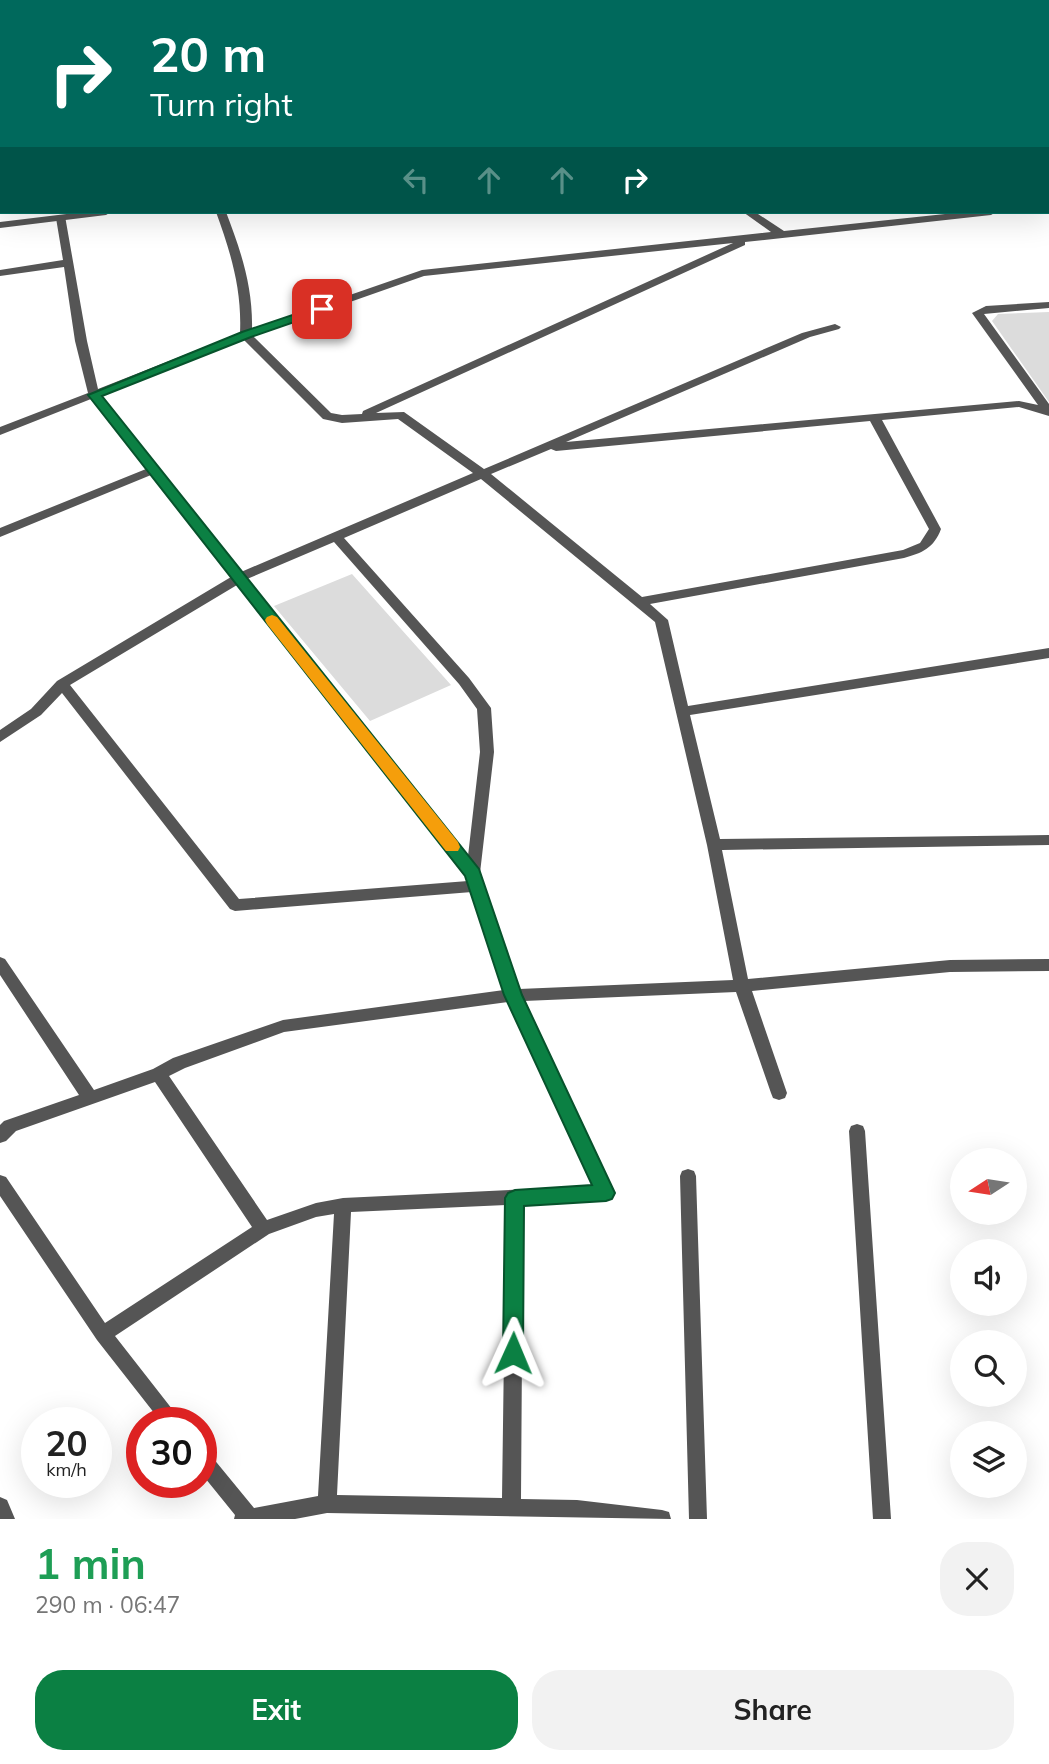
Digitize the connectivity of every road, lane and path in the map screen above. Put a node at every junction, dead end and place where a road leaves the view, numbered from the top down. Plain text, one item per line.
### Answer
1 (91, 214) edge
2 (222, 214) edge
3 (751, 214) edge
4 (951, 214) edge
5 (61, 218) junction
6 (0, 225) edge
7 (781, 234) junction
8 (754, 237) junction
9 (67, 262) junction
10 (0, 273) edge
11 (1049, 305) edge
12 (835, 327) dead end
13 (246, 335) junction
14 (94, 395) junction
15 (1049, 412) edge
16 (360, 417) junction
17 (874, 417) junction
18 (0, 431) edge
19 (542, 448) junction
20 (154, 470) junction
21 (483, 474) junction
22 (0, 533) edge
23 (336, 536) junction
24 (239, 578) junction
25 (639, 602) junction
26 (1049, 653) edge
27 (62, 684) junction
28 (682, 712) junction
29 (0, 737) edge
30 (1049, 840) edge
31 (714, 845) junction
32 (475, 880) junction
33 (0, 963) edge
34 (1049, 965) edge
35 (742, 986) junction
36 (513, 995) junction
37 (159, 1074) junction
38 (779, 1093) dead end
39 (89, 1096) junction
40 (857, 1131) dead end
41 (0, 1136) edge
42 (688, 1176) dead end
43 (0, 1182) edge
44 (515, 1198) junction
45 (343, 1205) junction
46 (263, 1229) junction
47 (103, 1334) junction
48 (161, 1407) edge
49 (217, 1479) edge
50 (327, 1504) junction
51 (0, 1506) edge
52 (511, 1507) junction
53 (246, 1518) edge
54 (6, 1519) edge
55 (662, 1519) edge
56 (698, 1519) edge
57 (882, 1519) edge

1 - 5 street
2 - 13 street
3 - 7 street
4 - 7 street
5 - 6 street
5 - 9 street
7 - 8 street
8 - 13 street
8 - 16 street
9 - 10 street
9 - 14 street
11 - 15 street
12 - 19 street
13 - 14 street
13 - 16 street
14 - 18 street
14 - 20 street
15 - 17 street
16 - 21 street
17 - 19 street
17 - 25 street
19 - 21 street
20 - 22 street
20 - 24 street
21 - 23 street
21 - 25 street
23 - 24 street
23 - 32 street
24 - 27 street
24 - 32 street
25 - 28 street
26 - 28 street
27 - 29 street
27 - 32 street
28 - 31 street
30 - 31 street
31 - 35 street
32 - 36 street
33 - 39 street
34 - 35 street
35 - 36 street
35 - 38 street
36 - 37 street
36 - 44 street
37 - 39 street
37 - 46 street
39 - 41 street
40 - 57 street
42 - 56 street
43 - 47 street
44 - 45 street
44 - 52 street
45 - 46 street
45 - 50 street
46 - 47 street
47 - 48 street
49 - 53 street
50 - 52 street
50 - 53 street
51 - 54 street
52 - 55 street

